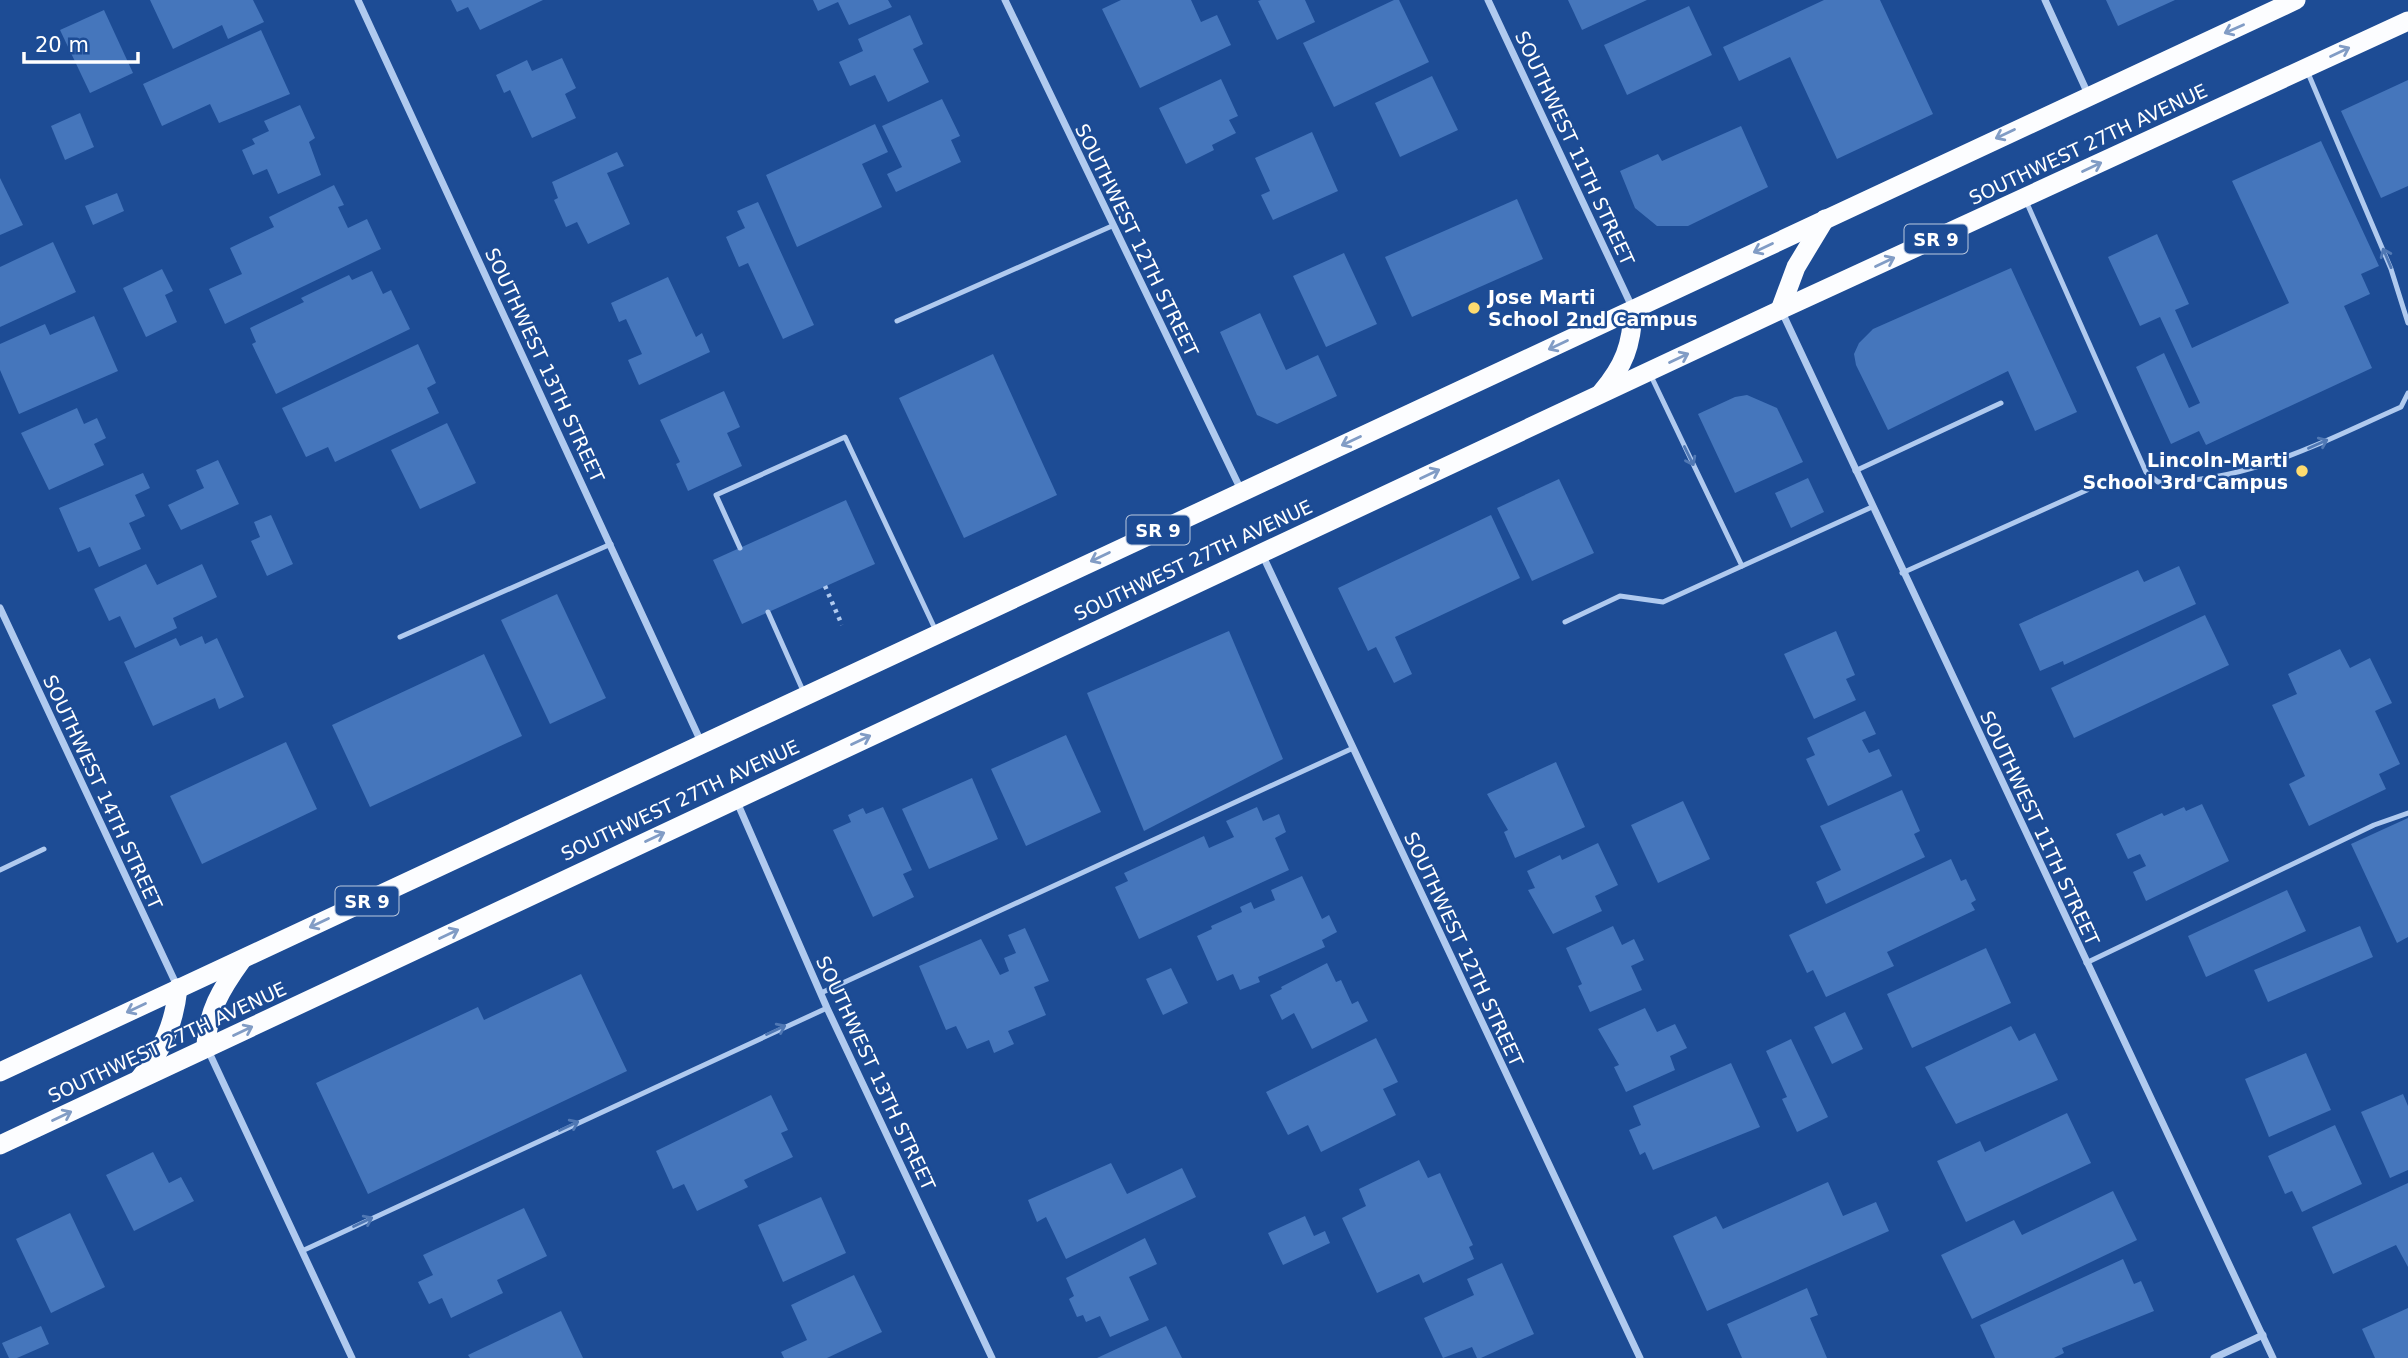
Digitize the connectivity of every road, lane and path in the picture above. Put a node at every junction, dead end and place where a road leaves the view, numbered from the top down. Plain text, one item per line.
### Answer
1 (358, 0) edge
2 (1005, 0) edge
3 (1488, 0) edge
4 (2045, 0) edge
5 (2296, 0) edge
6 (2408, 21) edge
7 (2306, 68) junction
8 (2088, 95) junction
9 (2025, 198) junction
10 (1825, 219) junction
11 (1112, 226) junction
12 (1633, 310) junction
13 (1780, 310) junction
14 (897, 321) dead end
15 (2408, 323) edge
16 (1649, 373) junction
17 (2408, 393) edge
18 (1595, 399) junction
19 (2001, 403) dead end
20 (1855, 471) junction
21 (2087, 490) dead end
22 (1242, 492) junction
23 (1872, 507) junction
24 (611, 544) junction
25 (740, 548) dead end
26 (1261, 553) junction
27 (1742, 566) junction
28 (1902, 573) junction
29 (825, 586) dead end
30 (0, 608) edge
31 (768, 612) dead end
32 (1565, 622) dead end
33 (842, 625) dead end
34 (938, 635) junction
35 (400, 637) dead end
36 (805, 696) junction
37 (702, 744) junction
38 (1352, 749) junction
39 (736, 799) junction
40 (2408, 813) edge
41 (44, 849) dead end
42 (0, 870) edge
43 (242, 959) junction
44 (2086, 963) junction
45 (178, 988) junction
46 (821, 993) junction
47 (827, 1008) junction
48 (206, 1048) junction
49 (0, 1072) edge
50 (137, 1081) junction
51 (0, 1145) edge
52 (302, 1251) junction
53 (2263, 1335) junction
54 (352, 1358) edge
55 (992, 1358) edge
56 (1640, 1358) edge
57 (2214, 1358) edge
58 (2273, 1358) edge

1 - 24 street, SOUTHWEST 13TH STREET
2 - 11 street, SOUTHWEST 12TH STREET
3 - 12 street, SOUTHWEST 11TH STREET
4 - 8 street
5 -> 8 highway, SR 9
7 -> 6 highway, SOUTHWEST 27TH AVENUE / SR 9
9 -> 7 highway, SOUTHWEST 27TH AVENUE / SR 9
15 -> 7 lane
8 -> 10 highway, SR 9
13 -> 9 highway, SOUTHWEST 27TH AVENUE / SR 9
9 -> 17 lane
10 -> 12 highway, SR 9
10 - 13 highway
11 - 14 lane
11 - 22 street, SOUTHWEST 12TH STREET
12 - 18 highway
12 -> 22 highway, SR 9
16 -> 13 highway, SOUTHWEST 27TH AVENUE / SR 9
13 - 20 street, SOUTHWEST 11TH STREET
16 - 18 highway, SOUTHWEST 27TH AVENUE / SR 9
16 -> 27 lane
26 -> 18 highway, SOUTHWEST 27TH AVENUE / SR 9
19 - 20 lane
20 - 23 street, SOUTHWEST 11TH STREET
21 - 28 lane
22 -> 34 highway, SR 9
23 - 27 lane
23 - 28 street, SOUTHWEST 11TH STREET
24 - 35 lane
24 - 37 street, SOUTHWEST 13TH STREET
25 - 34 lane
26 - 38 street, SOUTHWEST 12TH STREET
39 -> 26 highway, SOUTHWEST 27TH AVENUE / SR 9
27 - 32 lane
28 - 44 street, SOUTHWEST 11TH STREET
29 - 33 path
30 - 45 street, SOUTHWEST 14TH STREET
31 - 36 lane
34 - 36 highway, SR 9
36 - 37 highway, SR 9
37 -> 43 highway, SR 9
38 - 46 lane
38 - 56 street, SOUTHWEST 12TH STREET
39 - 46 street, SOUTHWEST 13TH STREET
48 -> 39 highway, SOUTHWEST 27TH AVENUE / SR 9
40 - 44 lane
41 - 42 lane
43 - 45 highway, SR 9
43 - 48 highway
44 - 53 street, SOUTHWEST 11TH STREET
45 -> 49 highway, SR 9
45 - 50 highway
46 - 47 street, SOUTHWEST 13TH STREET
52 -> 47 lane
47 - 55 street, SOUTHWEST 13TH STREET
48 - 50 highway, SOUTHWEST 27TH AVENUE / SR 9
48 - 52 street
51 -> 50 highway, SOUTHWEST 27TH AVENUE / SR 9
52 - 54 street
53 - 57 street
53 - 58 street, SOUTHWEST 11TH STREET

